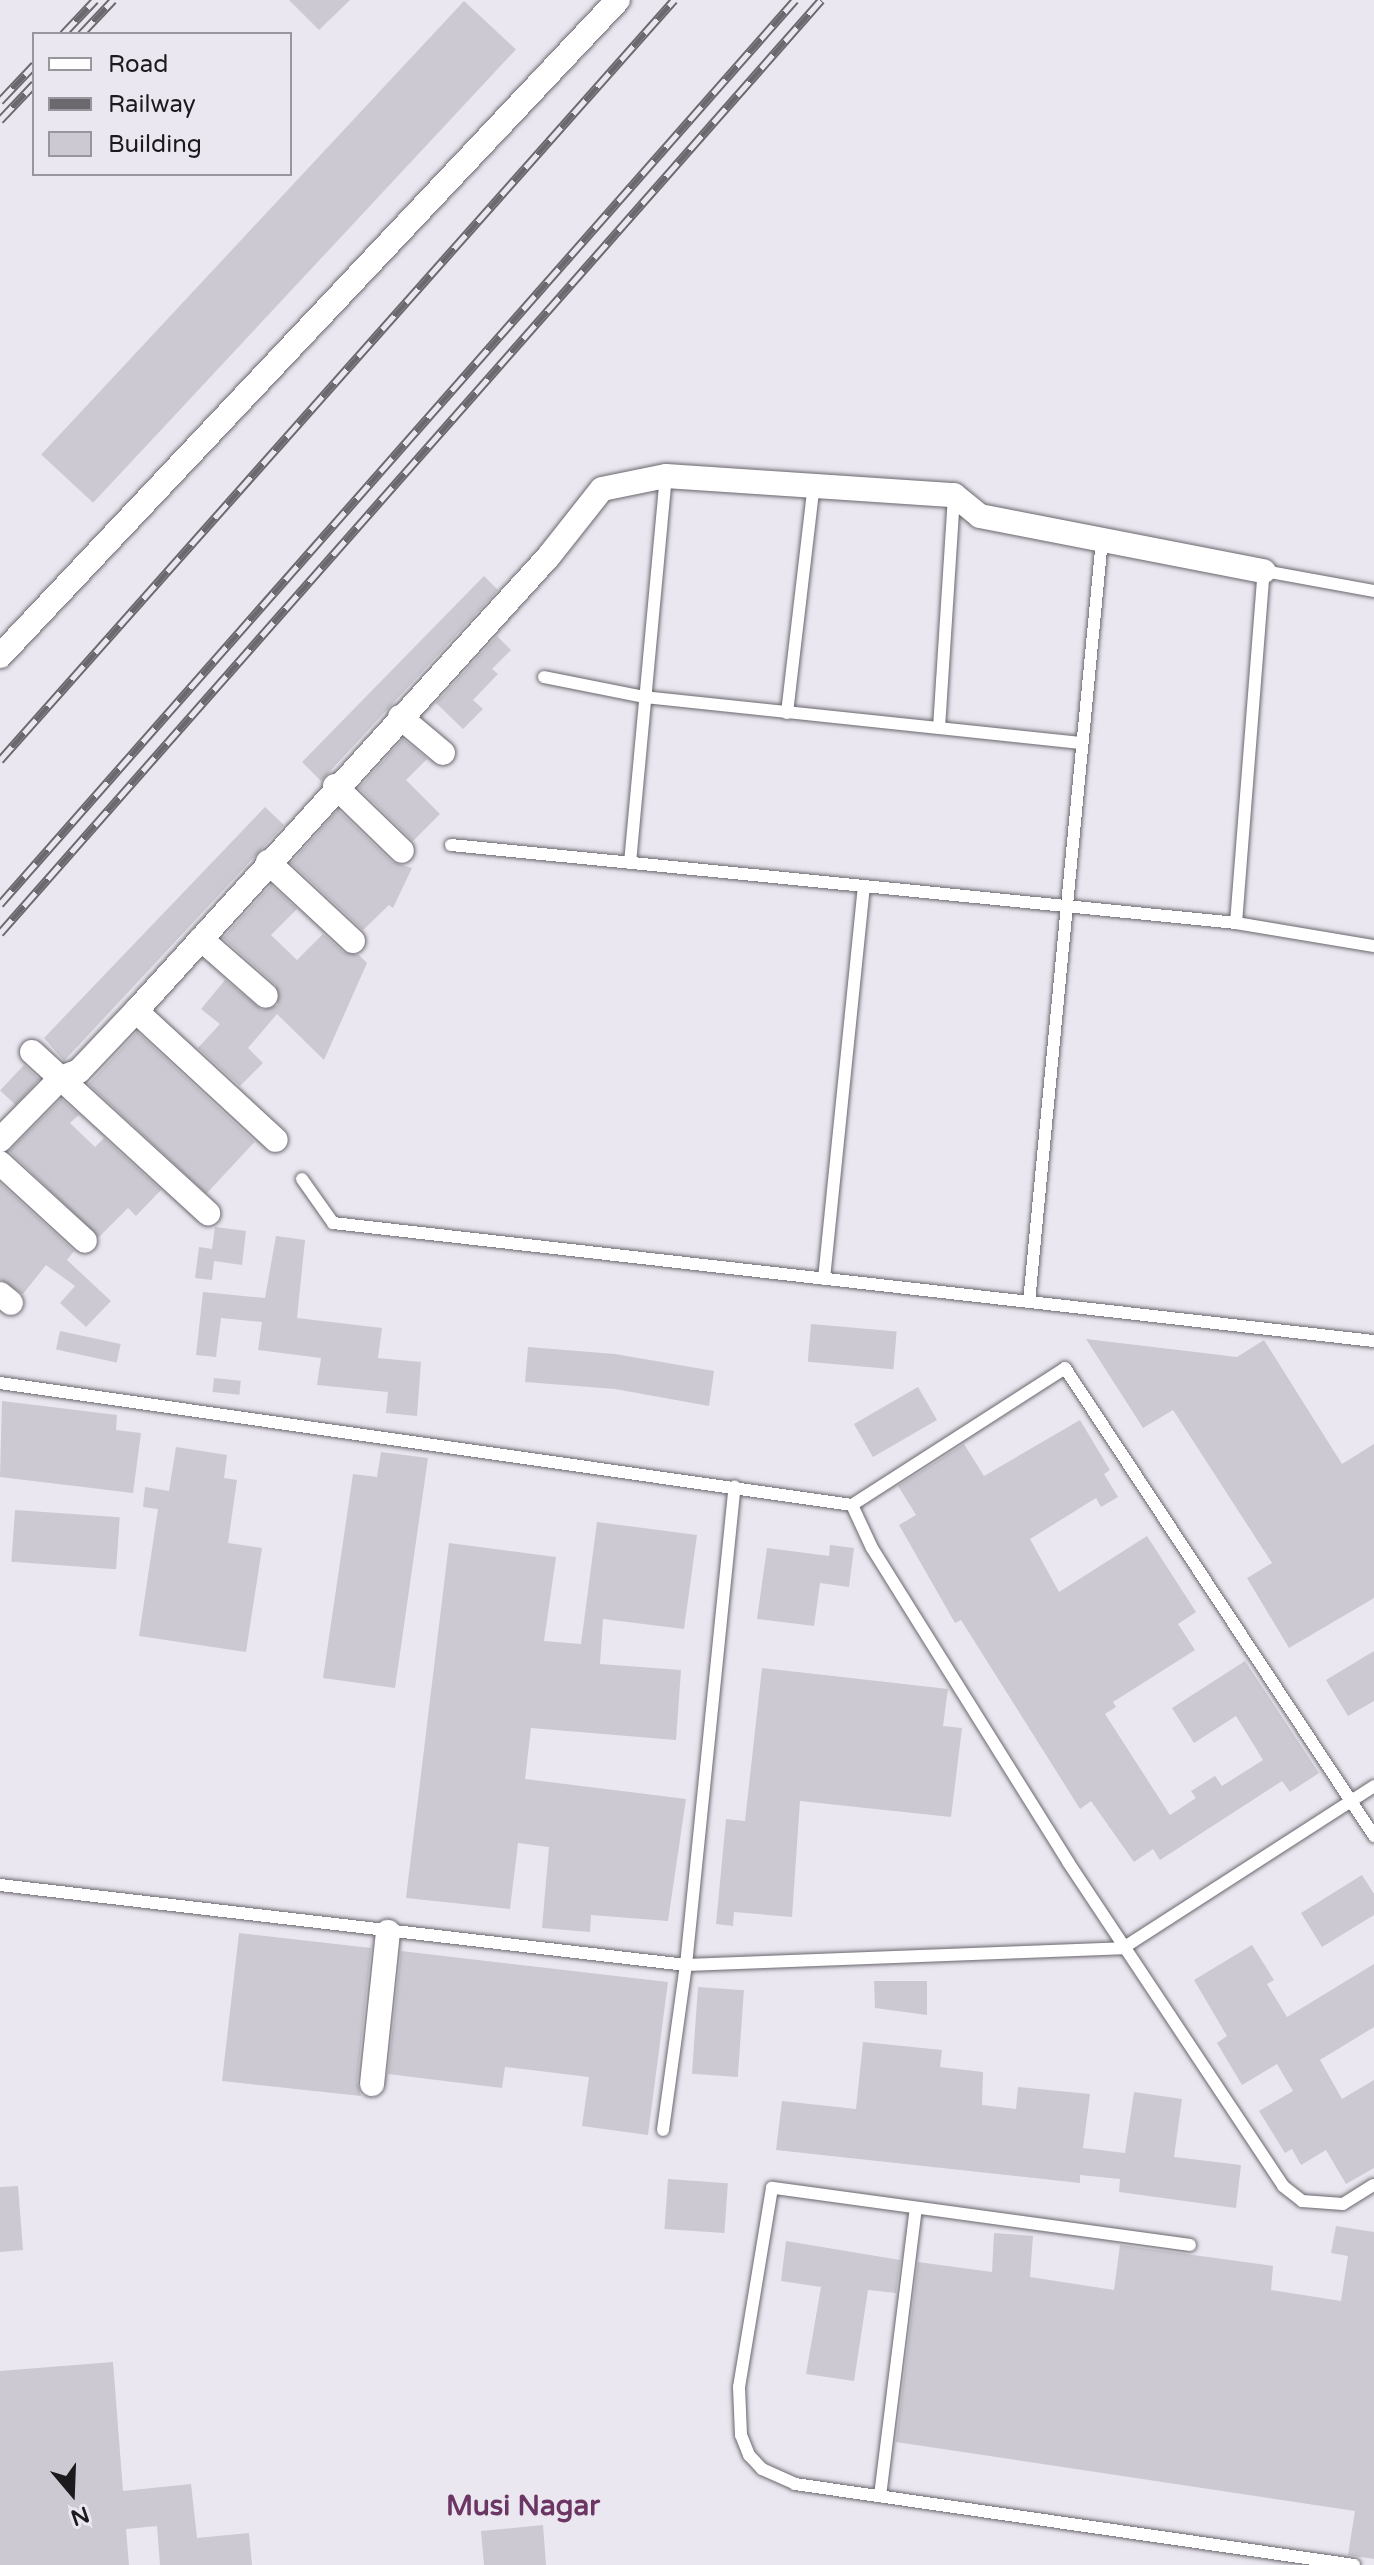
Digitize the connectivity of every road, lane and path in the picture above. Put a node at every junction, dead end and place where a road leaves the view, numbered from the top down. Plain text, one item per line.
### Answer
1 (618, 0) edge
2 (666, 476) junction
3 (813, 490) junction
4 (954, 495) junction
5 (1102, 540) junction
6 (1264, 571) junction
7 (1374, 591) edge
8 (0, 656) edge
9 (544, 677) dead end
10 (644, 697) junction
11 (787, 713) junction
12 (400, 717) junction
13 (939, 728) junction
14 (1080, 743) junction
15 (443, 753) dead end
16 (335, 786) junction
17 (451, 845) dead end
18 (402, 851) dead end
19 (268, 862) junction
20 (630, 863) junction
21 (864, 886) junction
22 (1066, 906) junction
23 (1236, 923) junction
24 (201, 939) junction
25 (353, 941) dead end
26 (1374, 946) edge
27 (266, 996) dead end
28 (136, 1011) junction
29 (32, 1052) dead end
30 (61, 1078) junction
31 (0, 1140) edge
32 (276, 1140) dead end
33 (0, 1163) edge
34 (302, 1179) dead end
35 (208, 1213) dead end
36 (85, 1241) dead end
37 (824, 1279) junction
38 (1029, 1302) junction
39 (1374, 1341) edge
40 (0, 1383) edge
41 (735, 1486) junction
42 (852, 1505) junction
43 (1374, 1786) edge
44 (1351, 1800) junction
45 (1374, 1836) edge
46 (0, 1885) edge
47 (388, 1932) junction
48 (1123, 1948) junction
49 (686, 1965) junction
50 (372, 2084) dead end
51 (663, 2130) dead end
52 (1374, 2185) edge
53 (916, 2208) junction
54 (1190, 2245) dead end
55 (880, 2496) junction
56 (1354, 2565) edge

1 - 8 street
2 - 3 street
2 - 10 lane
2 - 12 street
3 - 4 street
3 - 11 lane
4 - 5 street
4 - 13 lane
5 - 6 street
5 - 14 lane
6 - 7 lane
6 - 23 lane
9 - 10 lane
10 - 11 lane
10 - 20 lane
11 - 13 lane
12 - 15 street
12 - 16 street
13 - 14 lane
14 - 22 lane
16 - 18 street
16 - 19 street
17 - 20 lane
19 - 24 street
19 - 25 street
20 - 21 lane
21 - 22 lane
21 - 37 lane
22 - 23 lane
22 - 38 lane
23 - 26 lane
24 - 27 street
24 - 28 street
28 - 30 street
28 - 32 street
29 - 30 street
30 - 31 street
30 - 35 street
33 - 36 street
34 - 37 lane
37 - 38 lane
38 - 39 lane
40 - 41 lane
41 - 42 lane
41 - 49 lane
42 - 44 lane
42 - 48 lane
43 - 44 lane
44 - 45 lane
44 - 48 lane
46 - 47 lane
47 - 49 lane
47 - 50 street
48 - 49 lane
48 - 52 lane
49 - 51 lane
53 - 54 lane
53 - 55 lane
53 - 55 lane
55 - 56 lane

